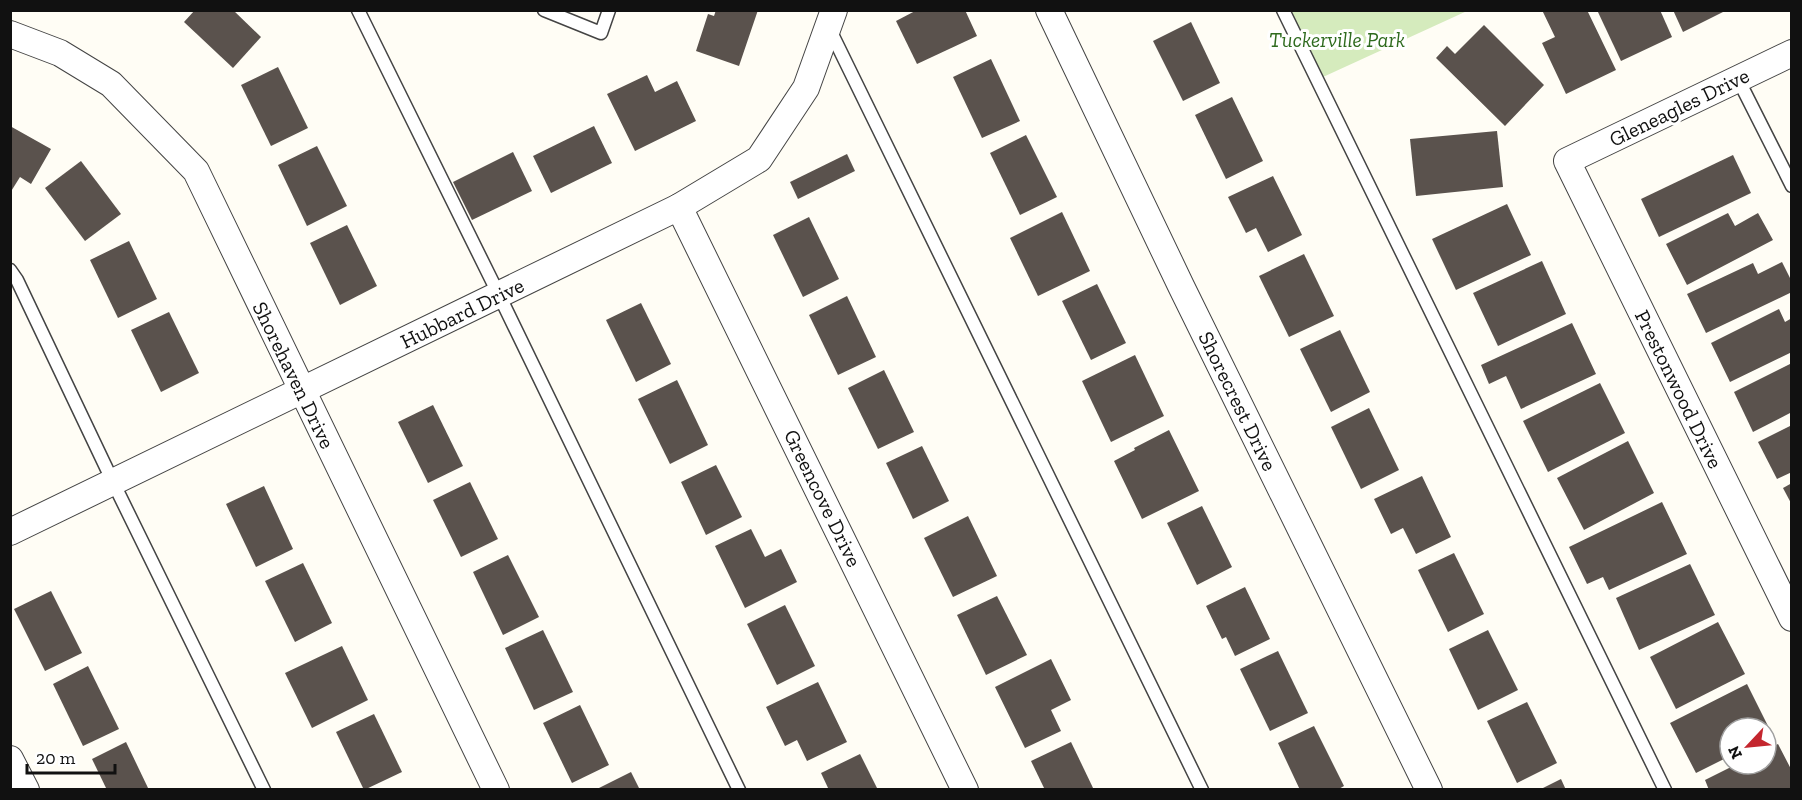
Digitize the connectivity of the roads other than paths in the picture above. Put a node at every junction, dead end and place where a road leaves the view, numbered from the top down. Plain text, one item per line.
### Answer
1 (358, 10) edge
2 (544, 10) edge
3 (609, 10) edge
4 (1049, 10) edge
5 (1283, 10) edge
6 (831, 19) edge
7 (10, 34) edge
8 (1791, 53) edge
9 (1738, 79) junction
10 (1567, 161) joint
11 (1791, 186) edge
12 (679, 207) junction
13 (10, 270) edge
14 (499, 295) junction
15 (301, 392) junction
16 (113, 482) junction
17 (10, 532) edge
18 (1784, 585) edge
19 (1791, 618) edge
20 (10, 759) edge
21 (26, 789) edge
22 (264, 789) edge
23 (496, 789) edge
24 (739, 789) edge
25 (965, 789) edge
26 (1202, 789) edge
27 (1429, 789) edge
28 (1665, 789) edge

1 - 14 lane
2 - 3 lane
4 - 27 street, Shorecrest Drive
5 - 28 lane
6 - 12 street, Hubbard Drive
6 - 26 lane
7 - 15 street, Shorehaven Drive
8 - 9 street, Gleneagles Drive
9 - 10 street, Gleneagles Drive
9 - 11 lane
10 - 18 street, Prestonwood Drive
12 - 14 street, Hubbard Drive
12 - 25 street, Greencove Drive
13 - 16 lane
14 - 15 street, Hubbard Drive
14 - 24 lane
15 - 16 street, Hubbard Drive
15 - 23 street, Shorehaven Drive
16 - 17 street, Hubbard Drive
16 - 22 lane
18 - 19 street, Prestonwood Drive
20 - 21 street

